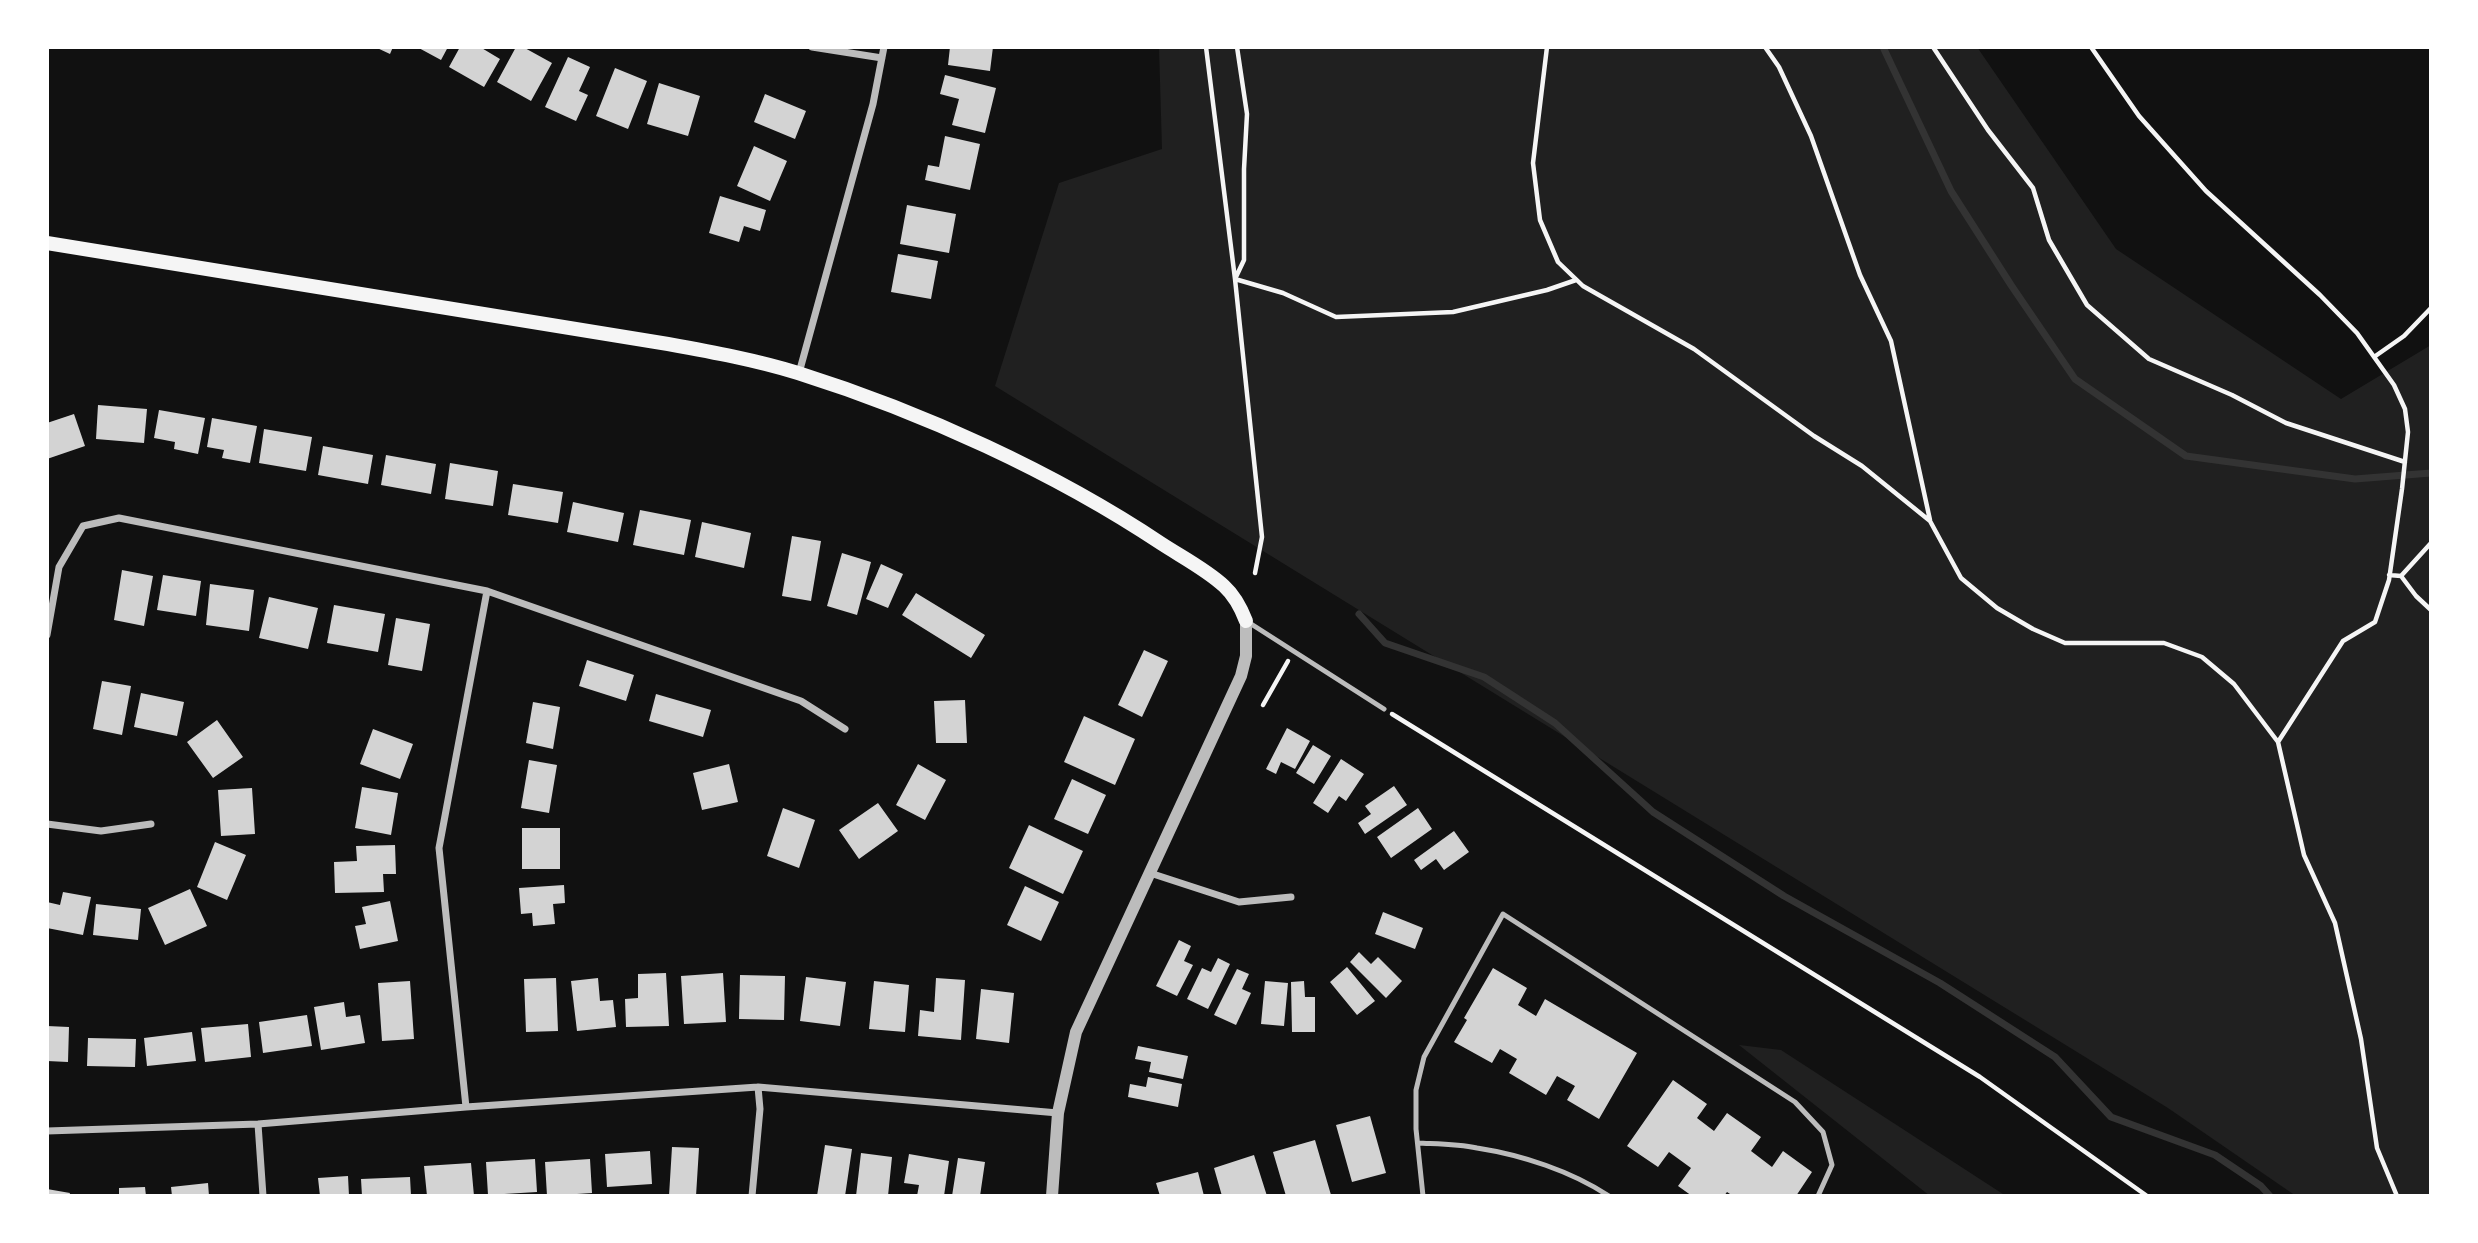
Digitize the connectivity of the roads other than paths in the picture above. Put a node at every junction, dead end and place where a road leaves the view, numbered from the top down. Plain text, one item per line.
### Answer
1 (812, 47) edge
2 (884, 47) edge
3 (882, 58) junction
4 (47, 243) edge
5 (799, 373) junction
6 (487, 591) junction
7 (1246, 621) junction
8 (47, 635) edge
9 (1384, 709) road end
10 (845, 729) dead end
11 (47, 824) edge
12 (151, 824) dead end
13 (1150, 873) junction
14 (1291, 897) dead end
15 (758, 1087) junction
16 (466, 1107) junction
17 (1058, 1113) junction
18 (258, 1124) junction
19 (47, 1131) edge
20 (1418, 1143) junction
21 (263, 1196) edge
22 (752, 1196) edge
23 (1052, 1196) edge
24 (1423, 1196) edge
25 (1609, 1196) edge
26 (1818, 1196) edge

1 - 3 street
2 - 3 street
3 - 5 street
4 - 5 main road
5 - 7 main road
6 - 8 street
6 - 10 street
6 - 16 street
7 - 9 lane
7 - 13 street
11 - 12 street
13 - 14 street
13 - 17 street
15 - 16 street
15 - 17 street
15 - 22 street
16 - 18 street
17 - 23 street
18 - 19 street
18 - 21 street
20 - 24 lane
20 - 25 lane
20 - 26 lane

